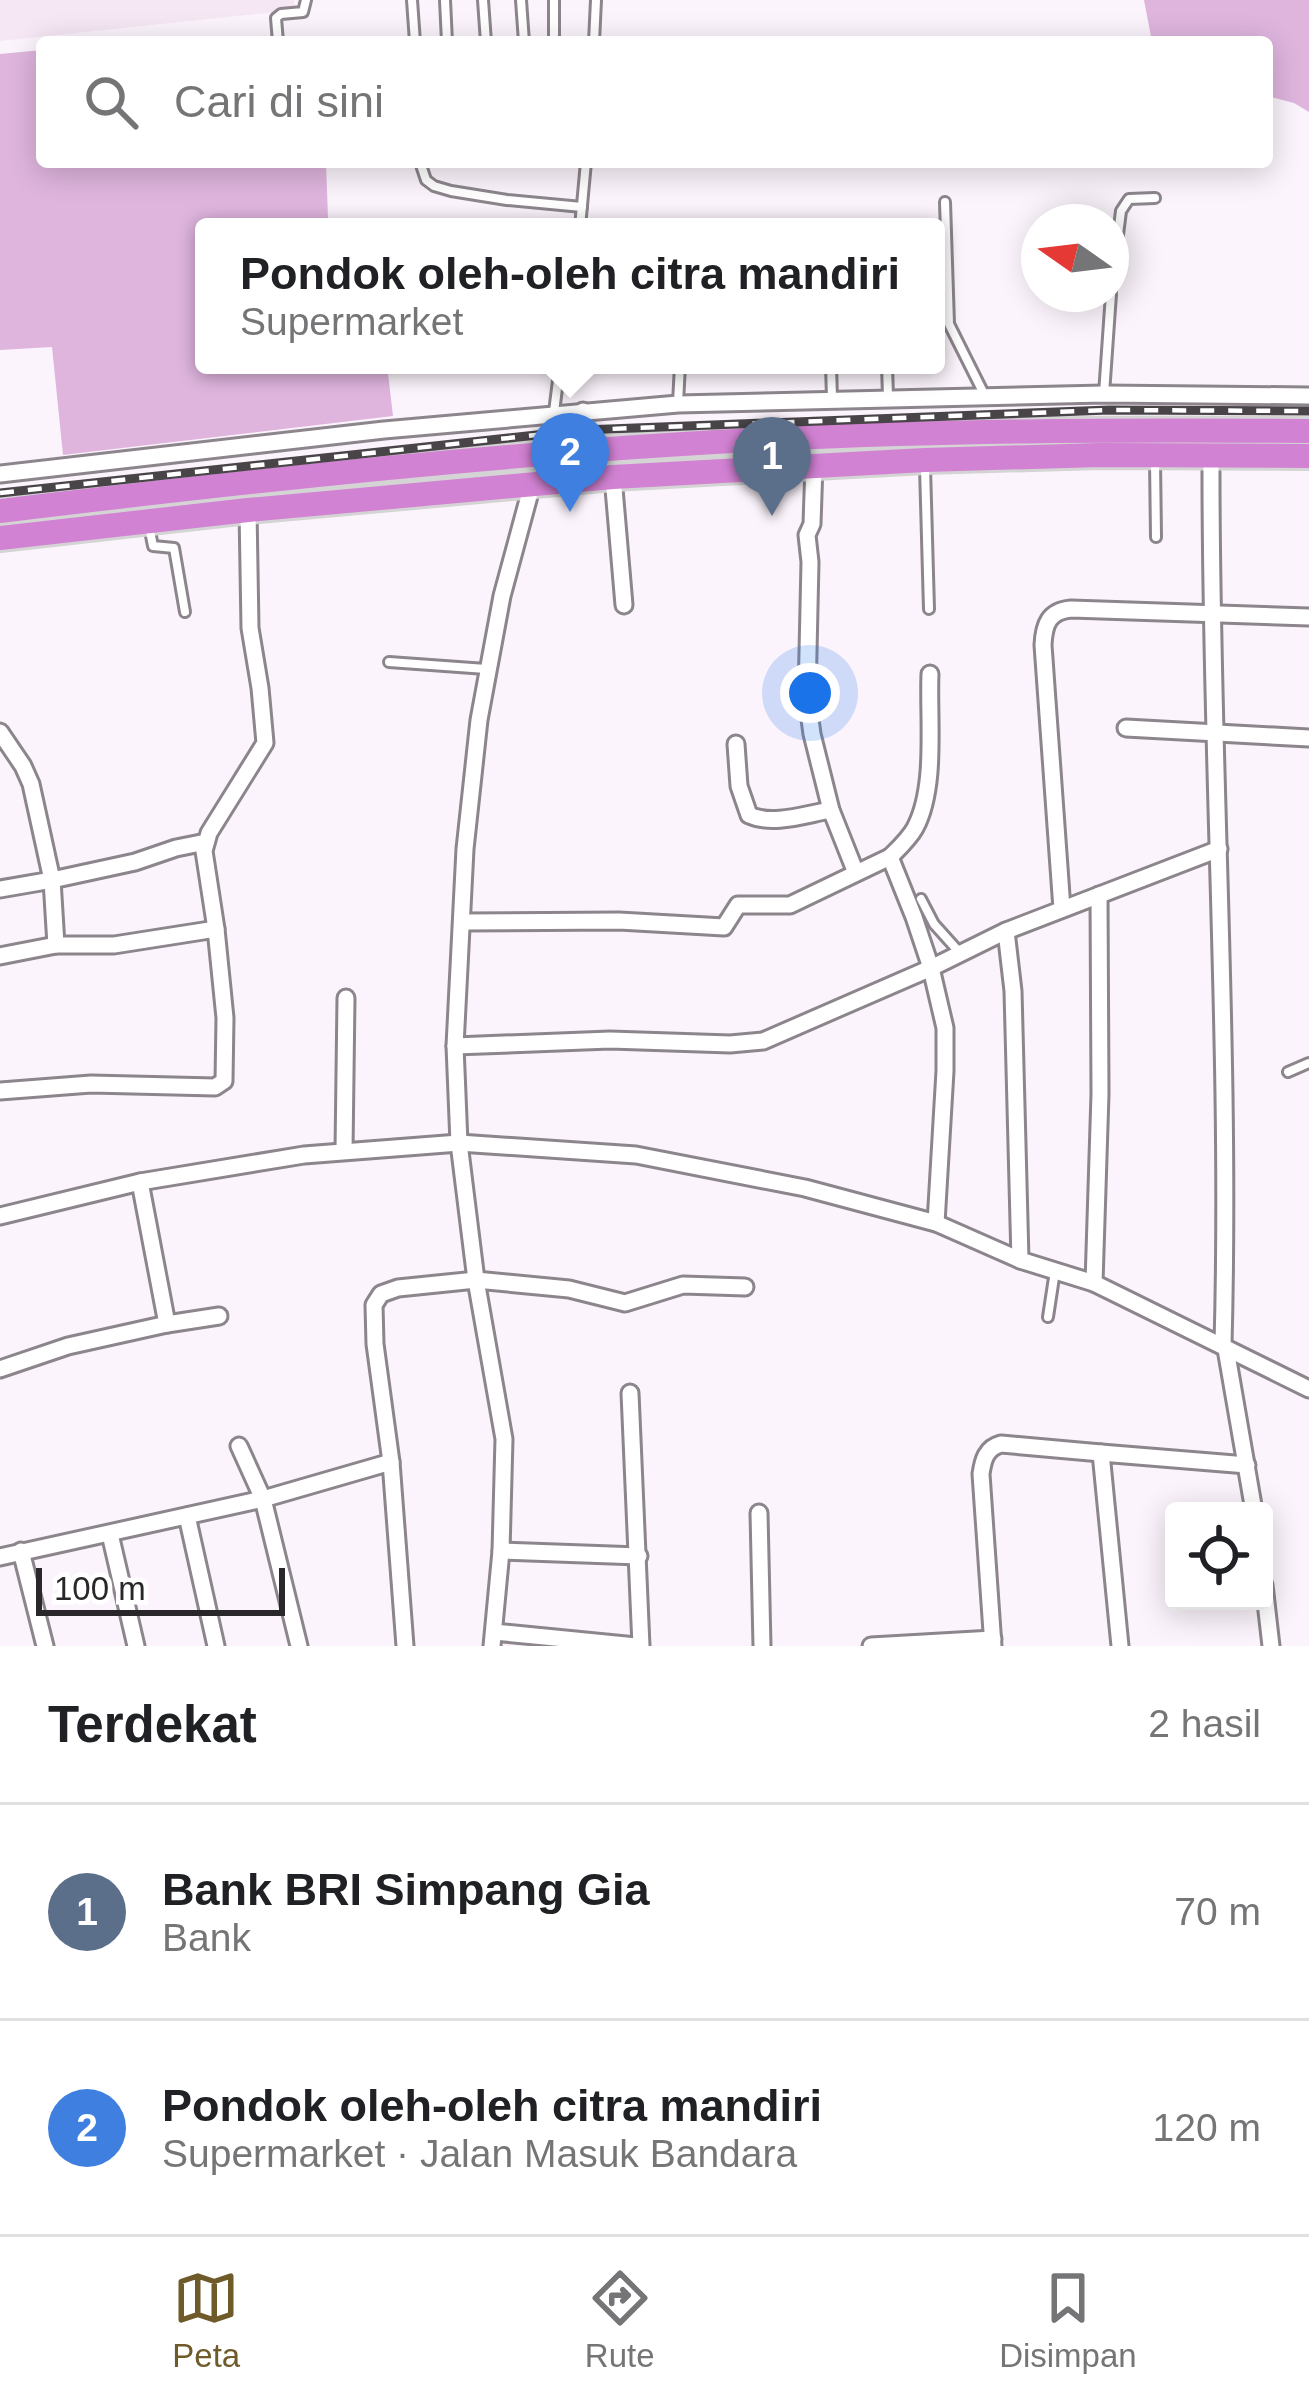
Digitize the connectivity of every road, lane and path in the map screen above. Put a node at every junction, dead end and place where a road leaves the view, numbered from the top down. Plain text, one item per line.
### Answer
1 (306, 0) edge
2 (412, 0) edge
3 (445, 0) edge
4 (483, 0) edge
5 (521, 0) edge
6 (554, 0) edge
7 (596, 0) edge
8 (277, 36) edge
9 (415, 36) edge
10 (447, 36) edge
11 (486, 36) edge
12 (524, 36) edge
13 (554, 36) edge
14 (594, 36) edge
15 (422, 168) edge
16 (585, 168) edge
17 (1155, 198) dead end
18 (945, 202) dead end
19 (1126, 204) edge
20 (582, 207) junction
21 (581, 218) edge
22 (1110, 312) edge
23 (559, 374) edge
24 (680, 374) edge
25 (831, 374) edge
26 (887, 374) edge
27 (1104, 394) junction
28 (985, 395) junction
29 (1309, 396) edge
30 (888, 398) junction
31 (832, 400) junction
32 (678, 404) junction
33 (583, 411) junction
34 (554, 413) junction
35 (1309, 431) edge
36 (1101, 443) junction
37 (583, 452) junction
38 (1155, 456) junction
39 (1211, 456) junction
40 (1309, 456) edge
41 (925, 460) junction
42 (814, 465) junction
43 (0, 474) edge
44 (613, 477) junction
45 (532, 485) junction
46 (138, 494) junction
47 (0, 511) edge
48 (248, 511) junction
49 (144, 521) junction
50 (1156, 537) dead end
51 (0, 538) edge
52 (624, 605) dead end
53 (929, 609) dead end
54 (185, 612) dead end
55 (1210, 614) junction
56 (1309, 617) edge
57 (388, 662) dead end
58 (486, 669) junction
59 (930, 674) dead end
60 (1126, 728) dead end
61 (0, 732) edge
62 (1216, 734) junction
63 (1309, 738) edge
64 (736, 744) dead end
65 (831, 810) junction
66 (206, 842) junction
67 (1219, 849) junction
68 (890, 857) junction
69 (856, 873) junction
70 (52, 880) junction
71 (0, 889) edge
72 (1099, 895) junction
73 (921, 899) dead end
74 (1062, 909) junction
75 (462, 922) junction
76 (216, 929) junction
77 (1006, 931) junction
78 (56, 945) junction
79 (961, 954) junction
80 (0, 956) edge
81 (931, 968) junction
82 (346, 998) dead end
83 (455, 1046) junction
84 (1309, 1063) edge
85 (1288, 1072) dead end
86 (0, 1091) edge
87 (459, 1144) junction
88 (344, 1151) junction
89 (140, 1182) junction
90 (0, 1214) edge
91 (936, 1223) junction
92 (1019, 1260) junction
93 (1055, 1271) junction
94 (476, 1280) junction
95 (1094, 1283) junction
96 (745, 1287) dead end
97 (219, 1316) dead end
98 (1048, 1317) dead end
99 (167, 1324) junction
100 (1225, 1347) junction
101 (0, 1369) edge
102 (1309, 1389) edge
103 (630, 1393) dead end
104 (239, 1447) dead end
105 (1101, 1453) junction
106 (391, 1462) junction
107 (1247, 1465) junction
108 (263, 1499) junction
109 (1253, 1502) edge
110 (758, 1513) dead end
111 (187, 1516) junction
112 (110, 1534) junction
113 (21, 1551) junction
114 (501, 1551) junction
115 (639, 1556) junction
116 (0, 1557) edge
117 (1267, 1610) edge
118 (493, 1639) edge
119 (993, 1643) edge
120 (45, 1646) edge
121 (136, 1646) edge
122 (216, 1646) edge
123 (299, 1646) edge
124 (405, 1646) edge
125 (639, 1646) edge
126 (762, 1646) edge
127 (871, 1646) edge
128 (1120, 1646) edge
129 (1271, 1646) edge

1 - 8 lane
2 - 9 lane
3 - 10 lane
4 - 11 lane
5 - 12 lane
6 - 13 lane
7 - 14 lane
15 - 20 lane
16 - 20 lane
17 - 19 lane
18 - 28 lane
20 - 21 lane
22 - 27 lane
23 - 34 lane
24 - 32 lane
25 - 31 lane
26 - 30 lane
27 - 28 street
27 - 29 street
28 - 30 street
30 - 31 street
31 - 32 street
32 - 33 street
33 - 34 street
33 - 37 street
34 - 43 street
35 - 36 highway
36 - 37 highway
36 - 38 highway
36 - 41 highway
37 - 46 highway
38 - 39 highway
38 - 50 lane
39 - 40 highway
39 - 55 street
41 - 42 highway
41 - 53 lane
42 - 44 highway
42 - 65 street
44 - 45 highway
44 - 52 street
45 - 48 highway
45 - 58 street
46 - 47 highway
46 - 49 highway
48 - 49 highway
48 - 66 street
49 - 51 highway
49 - 54 lane
55 - 56 street
55 - 62 street
55 - 74 street
57 - 58 lane
58 - 75 street
59 - 68 street
60 - 62 street
61 - 70 street
62 - 63 street
62 - 67 street
64 - 65 street
65 - 69 street
66 - 70 street
66 - 76 street
67 - 72 street
67 - 100 street
68 - 69 street
68 - 81 street
69 - 75 street
70 - 71 street
70 - 78 street
72 - 74 street
72 - 95 street
73 - 79 lane
74 - 77 street
75 - 83 street
76 - 78 street
76 - 86 street
77 - 79 street
77 - 92 street
78 - 80 street
79 - 81 street
81 - 83 street
81 - 91 street
82 - 88 street
83 - 87 street
84 - 85 lane
87 - 88 street
87 - 91 street
87 - 94 street
88 - 89 street
89 - 90 street
89 - 99 street
91 - 92 street
92 - 93 street
93 - 95 street
93 - 98 lane
94 - 96 street
94 - 106 street
94 - 114 street
95 - 100 street
97 - 99 street
99 - 101 street
100 - 102 street
100 - 107 street
103 - 115 street
104 - 108 street
105 - 107 street
105 - 119 street
105 - 128 street
106 - 108 street
106 - 124 street
107 - 109 street
108 - 111 street
108 - 123 street
110 - 126 street
111 - 112 street
111 - 122 street
112 - 113 street
112 - 121 street
113 - 116 street
113 - 120 street
114 - 115 street
114 - 118 street
115 - 125 street
117 - 129 street
118 - 125 street
119 - 127 street

